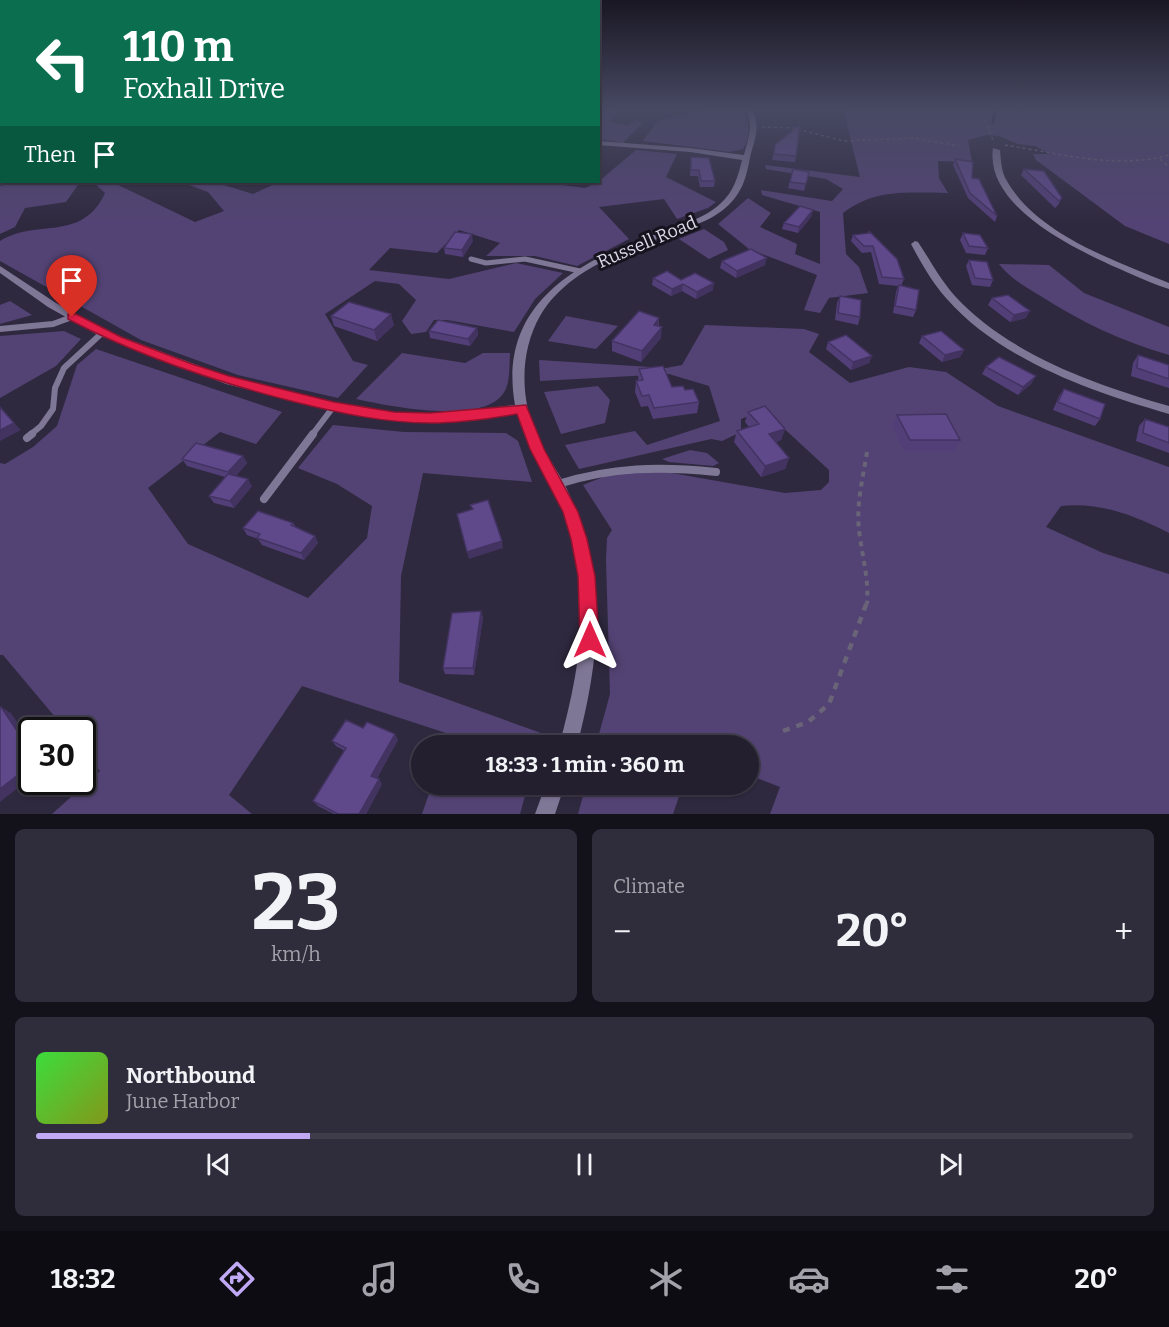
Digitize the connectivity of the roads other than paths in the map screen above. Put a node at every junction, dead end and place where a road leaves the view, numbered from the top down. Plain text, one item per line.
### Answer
1 (650, 147) edge
2 (749, 147) edge
3 (1000, 148) road end
4 (747, 158) junction
5 (915, 244) dead end
6 (471, 259) dead end
7 (0, 269) edge
8 (580, 271) junction
9 (1169, 286) edge
10 (72, 317) junction
11 (0, 329) edge
12 (102, 333) junction
13 (334, 406) junction
14 (521, 408) junction
15 (1169, 410) edge
16 (27, 438) dead end
17 (716, 472) dead end
18 (558, 484) junction
19 (264, 499) dead end
20 (571, 735) edge
21 (551, 795) edge
22 (545, 814) edge

1 - 4 street
2 - 4 street, Russell Road
3 - 9 street
4 - 8 street, Russell Road
5 - 15 street
6 - 8 lane
7 - 10 street
8 - 14 street, Russell Road
10 - 11 lane
10 - 12 street
12 - 13 street
12 - 16 lane
13 - 14 street
13 - 19 lane
14 - 18 street, Russell Road
17 - 18 lane
18 - 20 street, Russell Road
21 - 22 street

